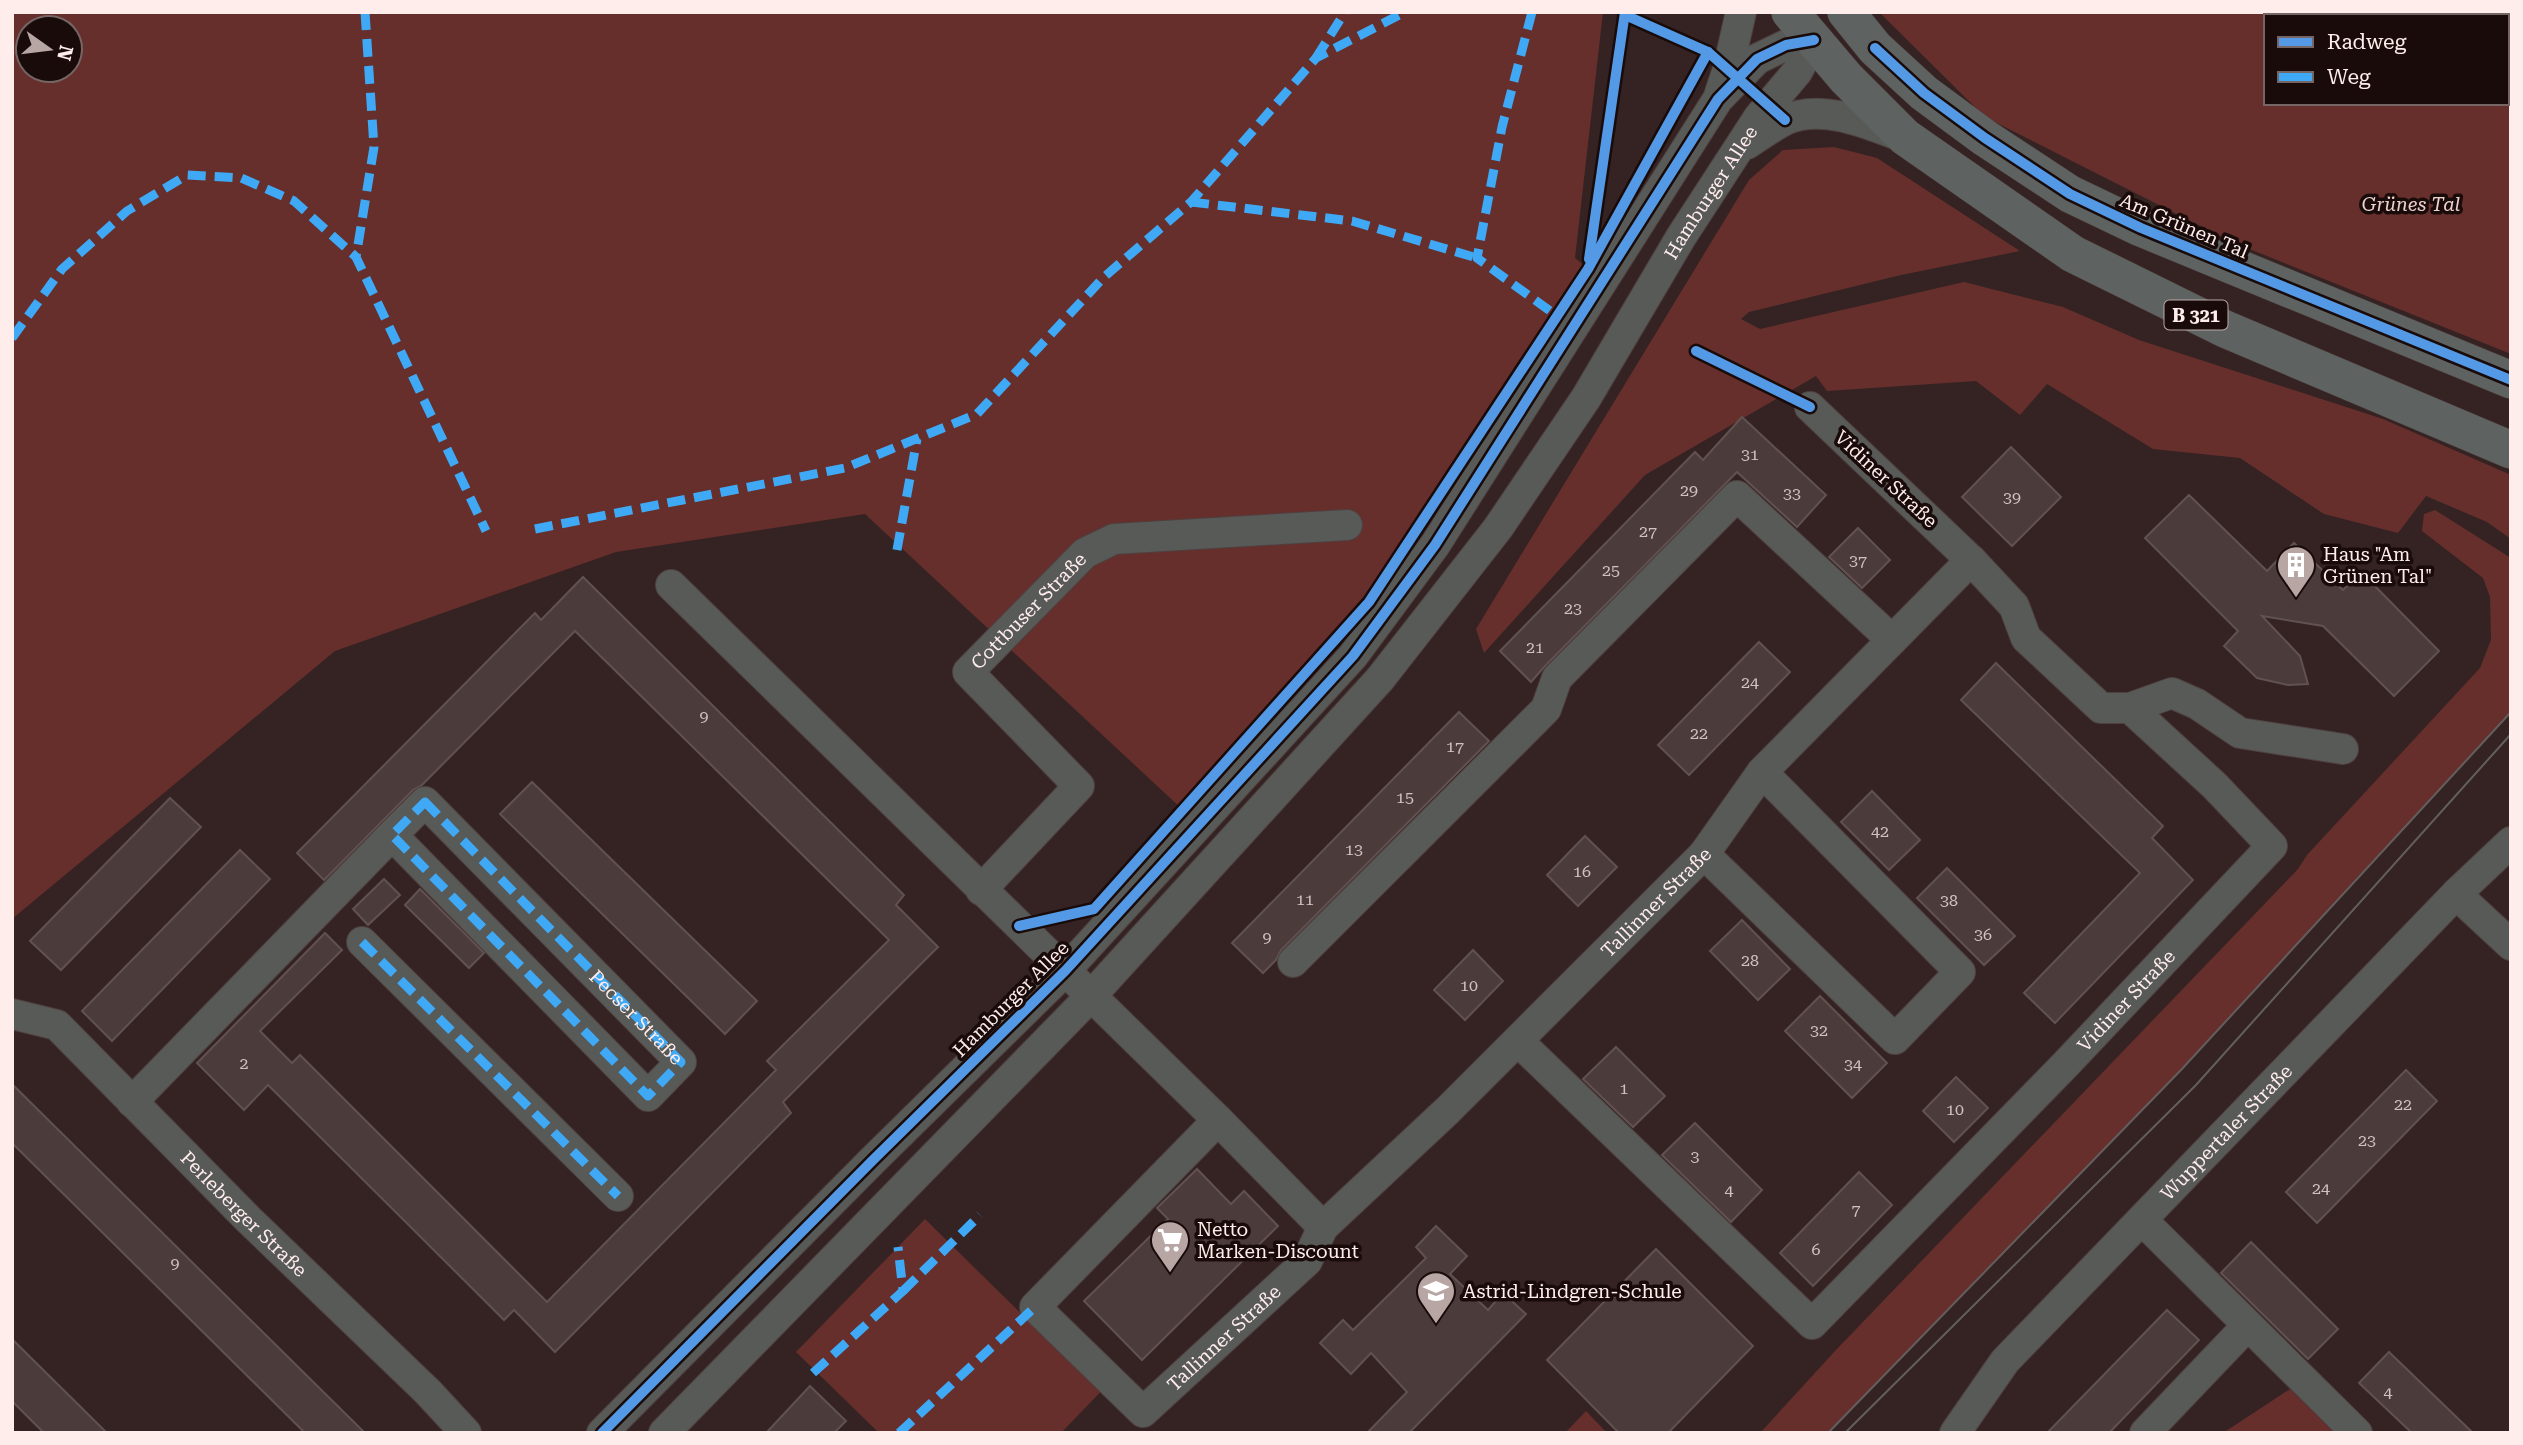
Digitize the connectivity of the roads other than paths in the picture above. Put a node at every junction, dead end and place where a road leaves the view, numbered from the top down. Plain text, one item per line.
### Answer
1 (1741, 12) edge
2 (1790, 12) edge
3 (1846, 12) edge
4 (1814, 26) edge
5 (1875, 48) junction
6 (1717, 99) junction
7 (1905, 137) junction
8 (1738, 150) junction
9 (2511, 380) edge
10 (1810, 407) dead end
11 (2511, 450) edge
12 (1347, 525) dead end
13 (1971, 560) junction
14 (671, 584) dead end
15 (1892, 640) junction
16 (2130, 708) junction
17 (2343, 749) dead end
18 (1762, 772) junction
19 (392, 835) junction
20 (2511, 842) edge
21 (1704, 854) junction
22 (981, 890) junction
23 (2456, 894) junction
24 (362, 942) dead end
25 (2511, 945) edge
26 (1293, 962) dead end
27 (1065, 971) junction
28 (1091, 996) junction
29 (12, 1014) edge
30 (1517, 1041) junction
31 (132, 1102) junction
32 (1218, 1120) junction
33 (618, 1196) dead end
34 (2143, 1221) junction
35 (1323, 1227) junction
36 (2248, 1325) junction
37 (466, 1433) edge
38 (602, 1433) edge
39 (664, 1433) edge
40 (1955, 1433) edge
41 (2145, 1433) edge
42 (2357, 1433) edge

1 - 6 street
2 - 4 main road, B 321
3 - 5 main road, Am Grünen Tal
4 - 5 main road
4 - 6 street, Hamburger Allee
4 - 7 main road, B 321
4 - 8 street, Hamburger Allee
5 - 9 main road, Am Grünen Tal
6 - 27 street, Hamburger Allee
7 - 8 street
7 - 11 main road, B 321
8 - 28 street, Hamburger Allee
10 - 13 street, Vidiner Straße
12 - 22 street, Cottbuser Straße
13 - 15 street, Tallinner Straße
13 - 16 street, Vidiner Straße
14 - 22 street
15 - 18 street, Tallinner Straße
15 - 26 street
16 - 17 street
16 - 30 street, Vidiner Straße
18 - 21 street, Tallinner Straße
18 - 21 street
19 - 19 street, Pecser Straße
19 - 31 street, Pecser Straße
20 - 23 street, Wuppertaler Straße
21 - 30 street, Tallinner Straße
22 - 27 street
23 - 25 street
23 - 34 street, Wuppertaler Straße
24 - 33 street
27 - 28 street
27 - 38 street, Hamburger Allee
28 - 32 street
28 - 39 street, Hamburger Allee
29 - 31 street, Perleberger Straße
30 - 35 street, Tallinner Straße
31 - 37 street, Perleberger Straße
32 - 35 street
32 - 35 street, Tallinner Straße
34 - 36 street
34 - 40 street, Wuppertaler Straße
36 - 41 street
36 - 42 street

